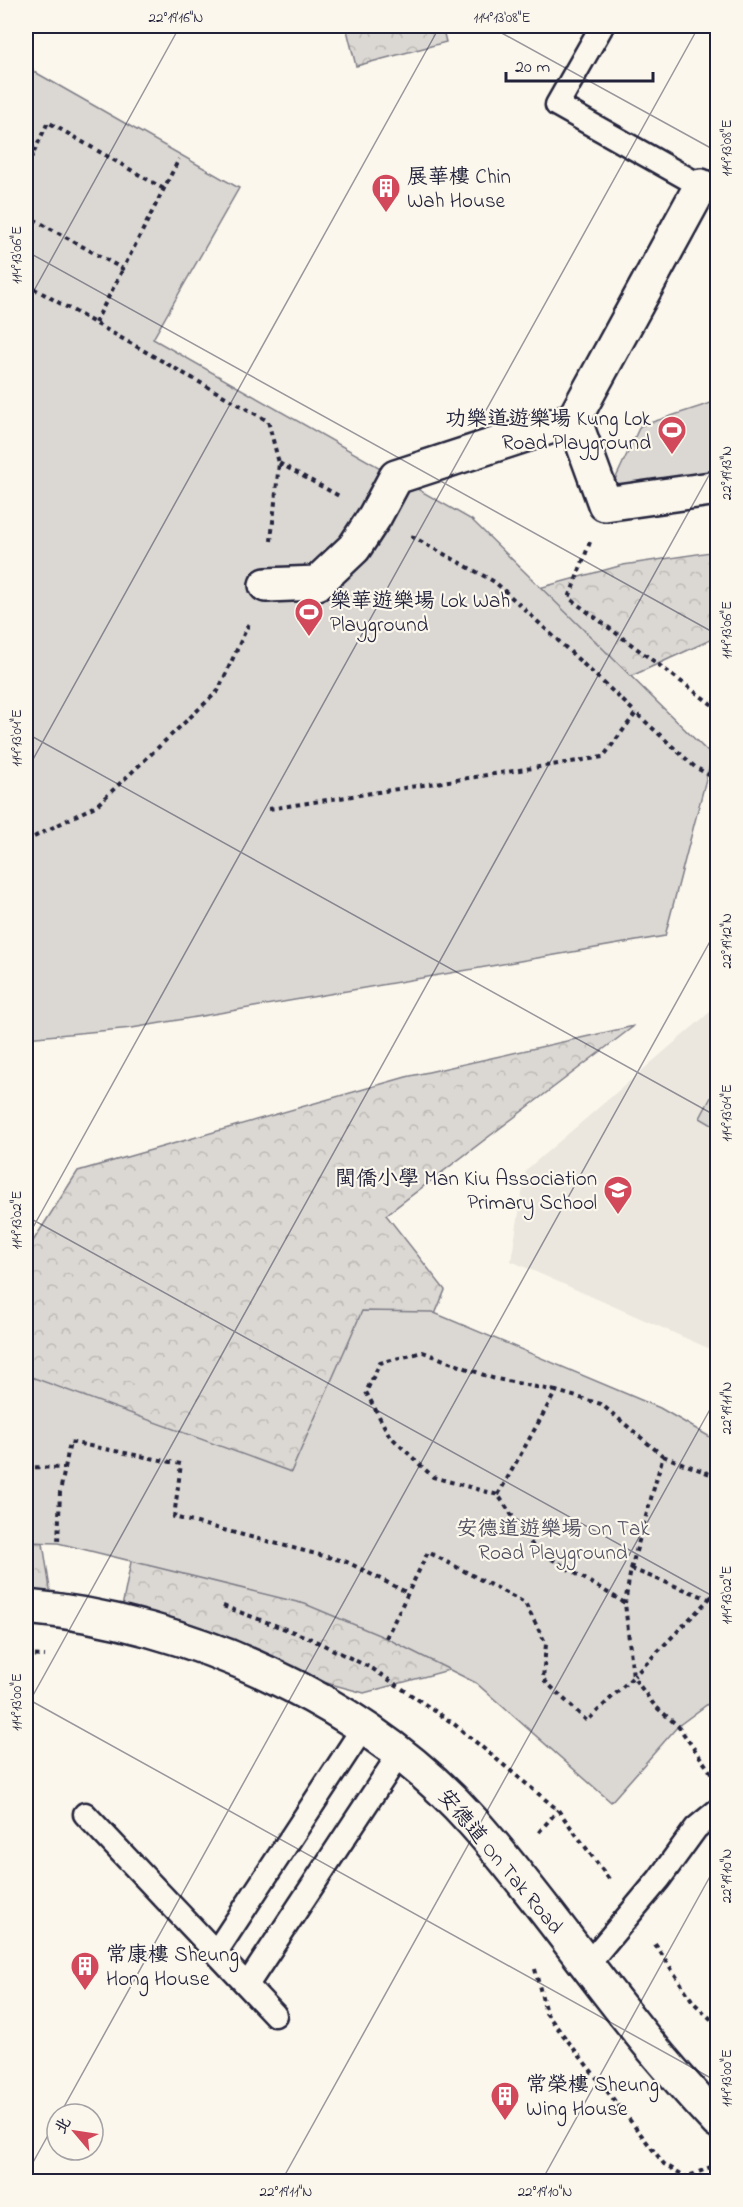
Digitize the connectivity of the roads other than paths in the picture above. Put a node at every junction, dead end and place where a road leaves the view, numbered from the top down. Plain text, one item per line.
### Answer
1 (602, 26) edge
2 (701, 186) joint
3 (574, 419) junction
4 (717, 488) edge
5 (266, 585) road end
6 (26, 1607) edge
7 (363, 1728) junction
8 (400, 1753) junction
9 (717, 1810) edge
10 (85, 1814) dead end
11 (216, 1952) junction
12 (586, 1965) junction
13 (247, 1985) junction
14 (275, 2015) dead end
15 (717, 2122) edge

1 - 2 lane
2 - 3 street
3 - 4 street
3 - 5 street
6 - 7 street, 安德道 On Tak Road
7 - 8 street, 安德道 On Tak Road
7 - 11 lane
8 - 12 street, 安德道 On Tak Road
8 - 13 lane
9 - 12 lane
10 - 11 lane
11 - 13 lane
12 - 15 street, 安德道 On Tak Road
13 - 14 lane

